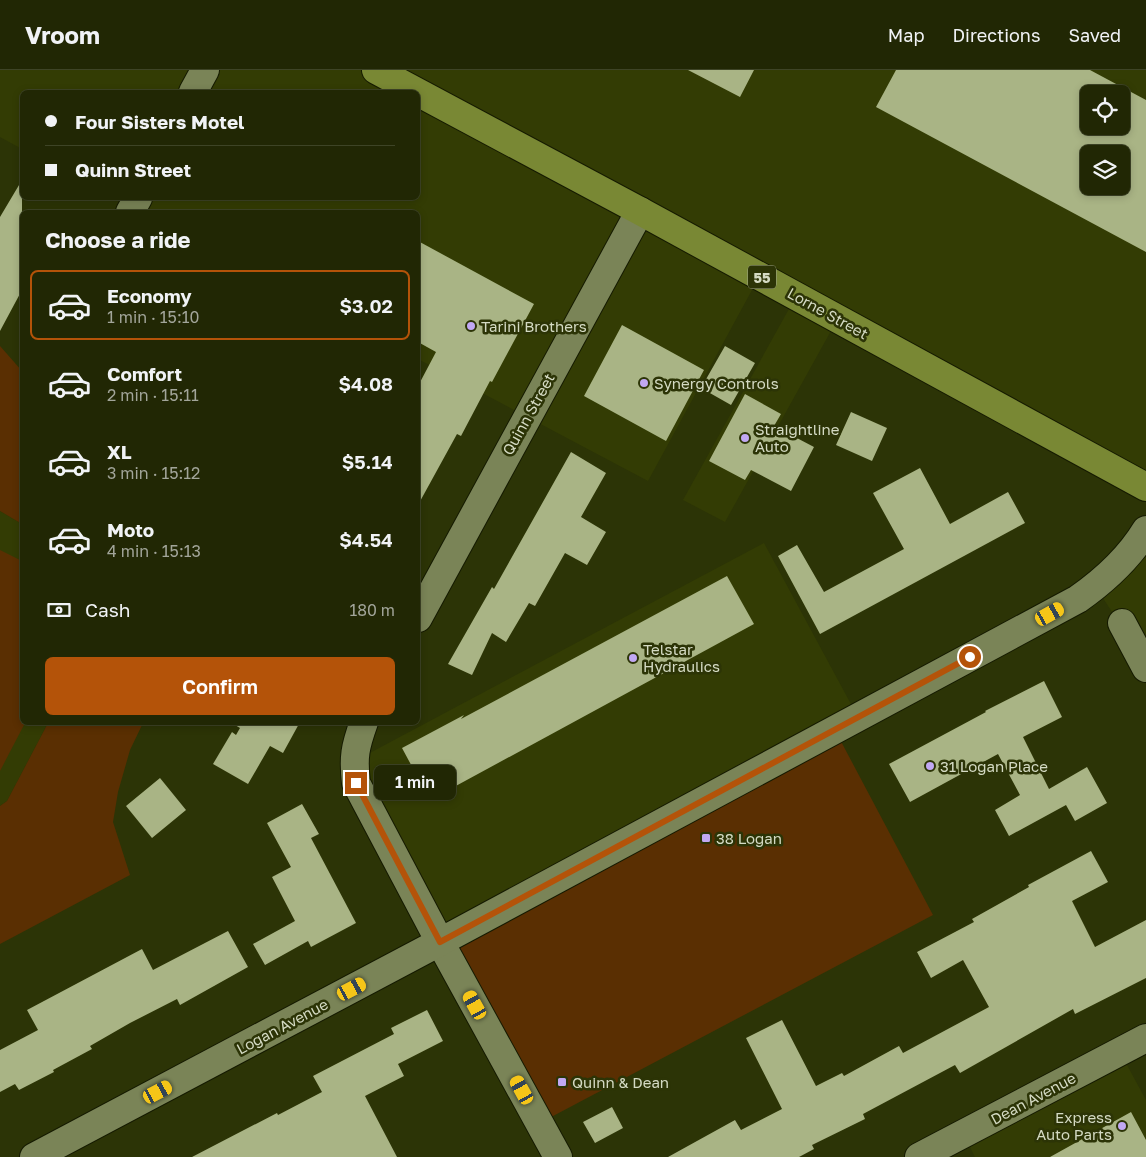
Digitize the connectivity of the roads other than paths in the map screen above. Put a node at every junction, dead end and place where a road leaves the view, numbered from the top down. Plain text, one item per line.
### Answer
1 (205, 70) edge
2 (376, 70) edge
3 (194, 90) edge
4 (413, 90) edge
5 (420, 94) edge
6 (640, 211) junction
7 (1146, 487) edge
8 (1146, 530) edge
9 (420, 614) edge
10 (1122, 624) dead end
11 (1146, 668) edge
12 (363, 725) edge
13 (440, 942) junction
14 (1146, 1038) edge
15 (34, 1157) edge
16 (558, 1157) edge
17 (919, 1157) edge

1 - 3 street
2 - 4 main road, Lorne Street / 55
5 - 6 main road, Lorne Street / 55
6 - 7 main road, Lorne Street / 55
6 - 9 street, Quinn Street
8 - 13 street, Logan Avenue
10 - 11 street
12 - 13 street
13 - 15 street, Logan Avenue
13 - 16 street
14 - 17 street, Dean Avenue

